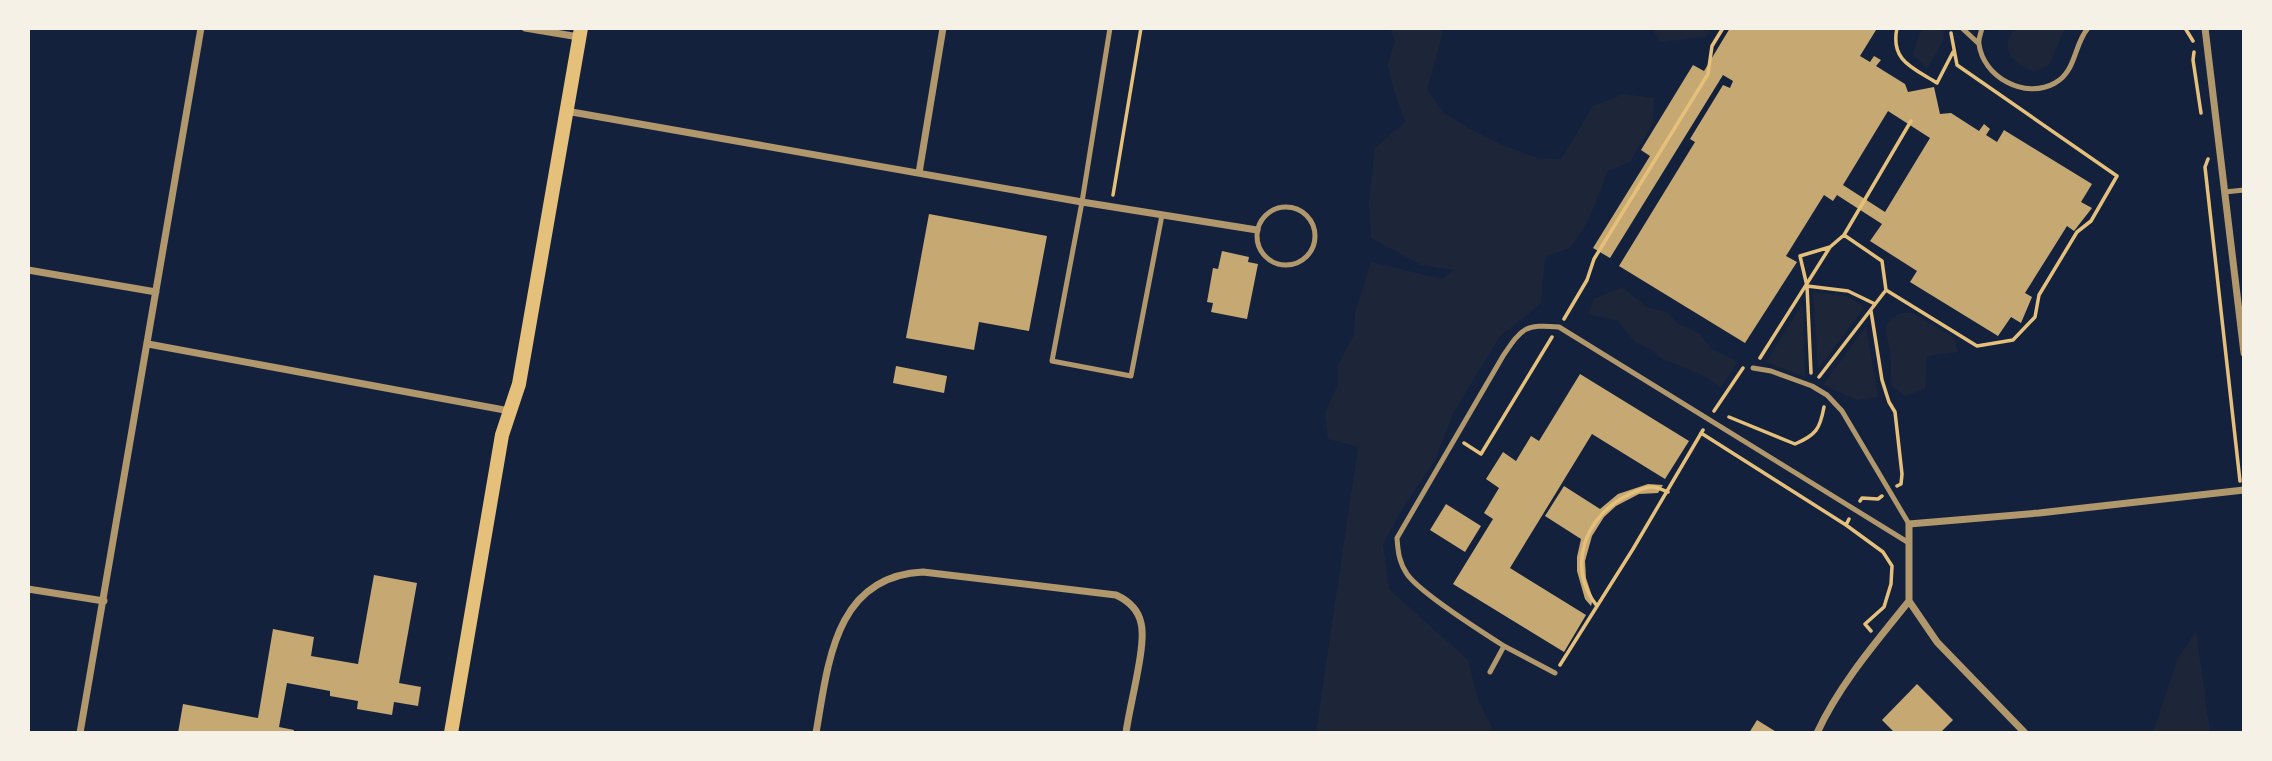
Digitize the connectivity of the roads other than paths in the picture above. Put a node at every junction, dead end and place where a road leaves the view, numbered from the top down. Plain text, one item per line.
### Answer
1 (201, 28) edge
2 (525, 28) edge
3 (943, 28) edge
4 (1110, 28) edge
5 (1962, 28) edge
6 (1982, 28) edge
7 (2088, 28) edge
8 (2205, 28) edge
9 (581, 33) edge
10 (1978, 43) junction
11 (566, 111) junction
12 (919, 173) junction
13 (2244, 190) edge
14 (2225, 192) junction
15 (1082, 202) junction
16 (1162, 215) junction
17 (1257, 230) junction
18 (28, 270) edge
19 (156, 292) junction
20 (148, 344) junction
21 (2244, 354) edge
22 (1753, 368) road end
23 (510, 411) junction
24 (2243, 490) edge
25 (1909, 524) junction
26 (1909, 543) junction
27 (28, 589) edge
28 (104, 601) junction
29 (1909, 601) junction
30 (1504, 646) junction
31 (1490, 672) dead end
32 (1555, 673) road end
33 (80, 733) edge
34 (452, 733) edge
35 (816, 733) edge
36 (1126, 733) edge
37 (1817, 733) edge
38 (2025, 733) edge

1 - 19 street
2 - 9 street
3 - 12 street
4 - 15 lane
5 - 10 lane
6 - 10 lane
7 - 10 lane
8 - 14 street
9 - 11 main road
11 - 12 street
11 - 23 main road
12 - 15 street
13 - 14 lane
14 - 21 street
15 - 16 street
15 - 16 lane
16 - 17 street
17 - 17 lane
18 - 19 street
19 - 20 street
20 - 23 street
20 - 28 street
22 - 25 lane
23 - 34 main road
24 - 25 street
25 - 26 street
26 - 29 street
26 - 30 lane
27 - 28 street
28 - 33 street
29 - 37 street
29 - 38 street
30 - 31 lane
30 - 32 lane
35 - 36 street

